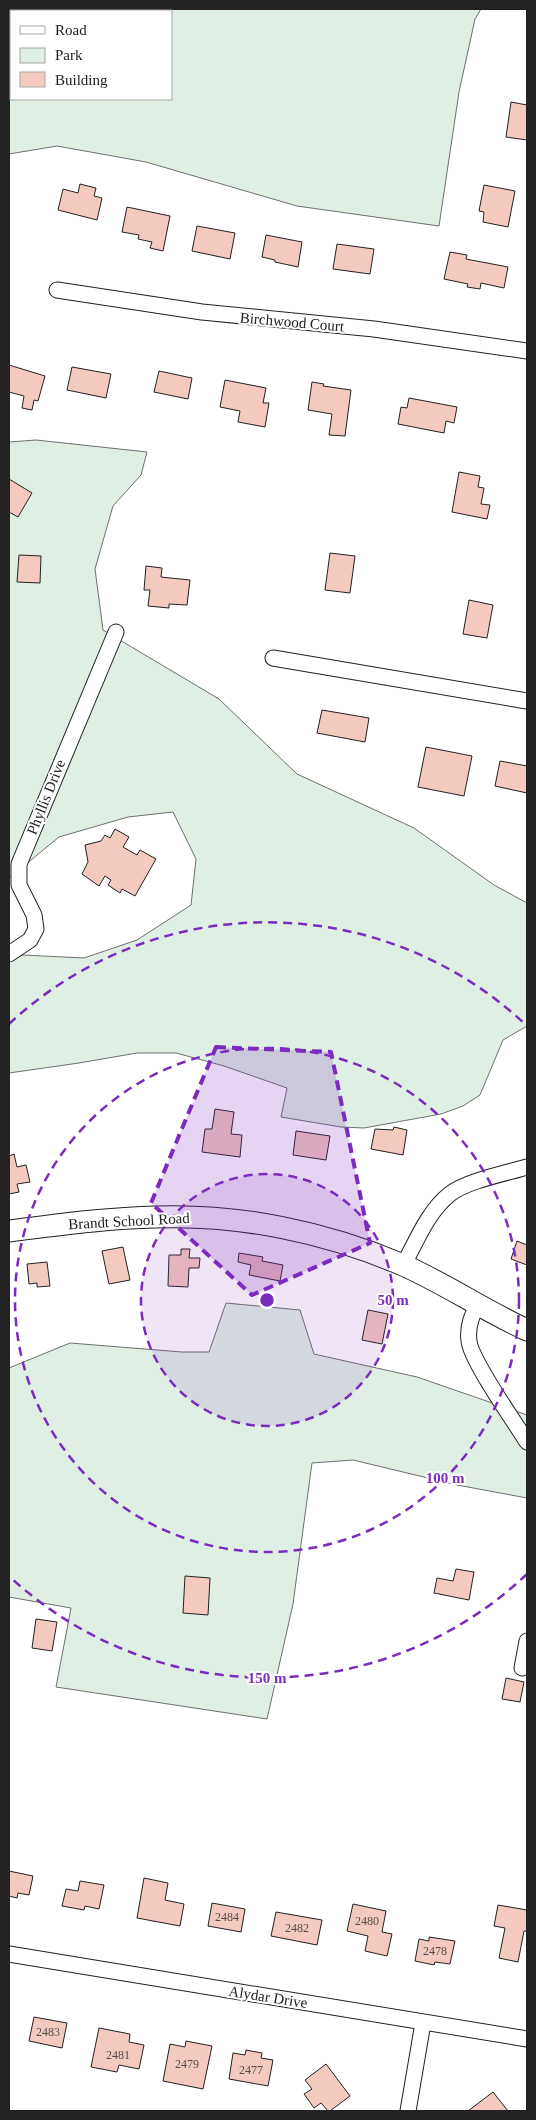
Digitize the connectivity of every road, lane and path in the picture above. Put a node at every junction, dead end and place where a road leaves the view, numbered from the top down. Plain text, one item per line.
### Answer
1 (57, 290) dead end
2 (527, 351) edge
3 (116, 632) dead end
4 (273, 658) dead end
5 (527, 701) edge
6 (9, 954) edge
7 (527, 1167) edge
8 (9, 1231) edge
9 (403, 1266) junction
10 (478, 1304) junction
11 (527, 1330) edge
12 (527, 1442) edge
13 (527, 1641) edge
14 (522, 1668) dead end
15 (9, 1954) edge
16 (423, 2022) junction
17 (527, 2039) edge
18 (408, 2111) edge

1 - 2 street, Birchwood Court
3 - 6 street, Phyllis Drive
4 - 5 street
7 - 9 street
8 - 9 street, Brandt School Road
9 - 10 street, Brandt School Road
10 - 11 street, Brandt School Road
10 - 12 street
13 - 14 street
15 - 16 street, Alydar Drive
16 - 17 street, Alydar Drive
16 - 18 street

